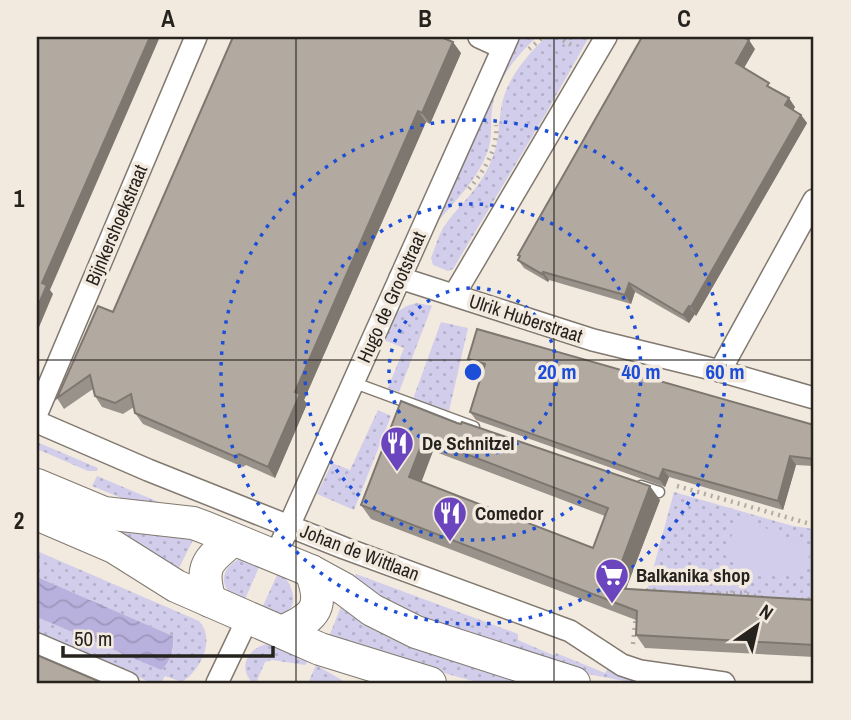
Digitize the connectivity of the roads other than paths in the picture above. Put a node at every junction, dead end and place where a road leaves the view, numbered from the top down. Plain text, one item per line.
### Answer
1 (196, 37) edge
2 (478, 37) edge
3 (606, 37) edge
4 (506, 42) edge
5 (814, 200) edge
6 (400, 278) junction
7 (454, 295) junction
8 (720, 371) junction
9 (352, 382) junction
10 (814, 398) edge
11 (37, 413) edge
12 (37, 422) edge
13 (480, 429) edge
14 (634, 484) edge
15 (37, 485) edge
16 (659, 492) edge
17 (37, 514) edge
18 (290, 525) junction
19 (233, 540) junction
20 (275, 557) junction
21 (113, 560) dead end
22 (311, 572) junction
23 (176, 586) junction
24 (210, 601) junction
25 (248, 618) junction
26 (284, 631) junction
27 (37, 643) edge
28 (359, 661) junction
29 (128, 683) edge
30 (218, 683) edge
31 (384, 683) edge
32 (429, 683) edge
33 (574, 683) edge
34 (724, 683) edge

1 - 11 street, Bijnkershoekstraat
2 - 4 street
3 - 7 street
4 - 6 street, Hugo de Grootstraat
5 - 8 street
6 - 7 street, Ulrik Huberstraat
6 - 9 street, Hugo de Grootstraat
7 - 8 street, Ulrik Huberstraat
8 - 10 street, Ulrik Huberstraat
9 - 13 lane
9 - 18 street, Hugo de Grootstraat
12 - 18 street, Johan de Wittlaan
14 - 16 lane
15 - 19 main road, Johan de Wittlaan
17 - 23 main road
18 - 20 street, Hugo de Grootstraat
18 - 34 street, Johan de Wittlaan
19 - 20 main road, Johan de Wittlaan
19 - 24 main road
20 - 22 main road, Johan de Wittlaan
21 - 23 lane
22 - 26 main road, Johan de Wittlaan
22 - 33 main road, Johan de Wittlaan
23 - 24 main road
24 - 25 main road
25 - 26 main road
25 - 30 street
26 - 28 main road
27 - 29 street
28 - 31 main road
28 - 32 main road

